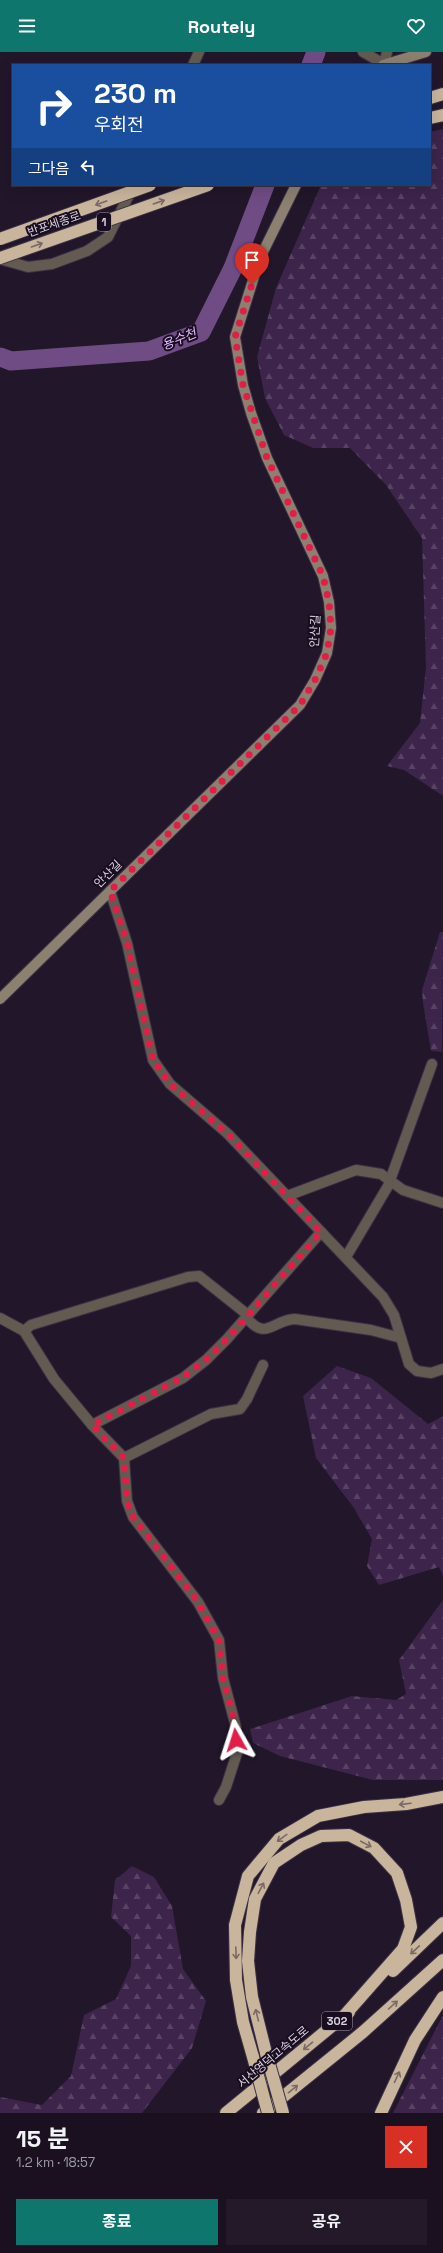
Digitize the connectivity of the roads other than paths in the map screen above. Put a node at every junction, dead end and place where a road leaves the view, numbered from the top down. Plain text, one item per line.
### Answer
1 (199, 52) edge
2 (364, 52) edge
3 (387, 52) edge
4 (426, 52) edge
5 (193, 64) edge
6 (382, 64) edge
7 (383, 64) edge
8 (386, 64) edge
9 (443, 94) edge
10 (431, 98) edge
11 (443, 115) edge
12 (431, 118) edge
13 (133, 186) edge
14 (147, 186) edge
15 (205, 186) edge
16 (296, 186) edge
17 (0, 239) edge
18 (0, 259) edge
19 (110, 891) junction
20 (0, 999) edge
21 (432, 1064) dead end
22 (390, 1182) junction
23 (287, 1196) junction
24 (443, 1204) edge
25 (321, 1232) junction
26 (346, 1258) junction
27 (247, 1316) junction
28 (0, 1318) edge
29 (24, 1331) junction
30 (401, 1338) junction
31 (263, 1365) dead end
32 (443, 1369) edge
33 (92, 1425) junction
34 (124, 1458) junction
35 (443, 1797) edge
36 (219, 1800) dead end
37 (443, 1923) edge
38 (443, 1960) edge
39 (443, 1997) edge
40 (344, 2016) junction
41 (226, 2113) edge
42 (263, 2113) edge
43 (268, 2113) edge
44 (283, 2113) edge
45 (381, 2113) edge

1 - 5 street
2 - 6 street
3 - 7 street
4 - 8 street
9 - 10 highway
11 - 12 highway
13 - 18 street
14 -> 17 highway, 반포세종로 / 1, bridge
18 -> 15 highway, 반포세종로 / 1, bridge
16 - 19 street, 안산길
19 - 20 street, 안산길
19 - 23 street
21 - 22 street
22 - 23 street
22 - 24 street
22 - 26 street
23 - 25 street
25 - 26 street
25 - 27 street
26 - 30 street
27 - 29 street
27 - 30 street
27 - 33 street
28 - 29 street
29 - 33 street
30 - 32 street
31 - 34 street
33 - 34 street
34 - 36 street
35 -> 43 highway, bridge
37 -> 40 highway, 서산영덕고속도로 / 302
42 -> 38 highway, 302
45 -> 39 highway
40 -> 41 highway, 서산영덕고속도로 / 302
44 -> 40 highway, bridge

